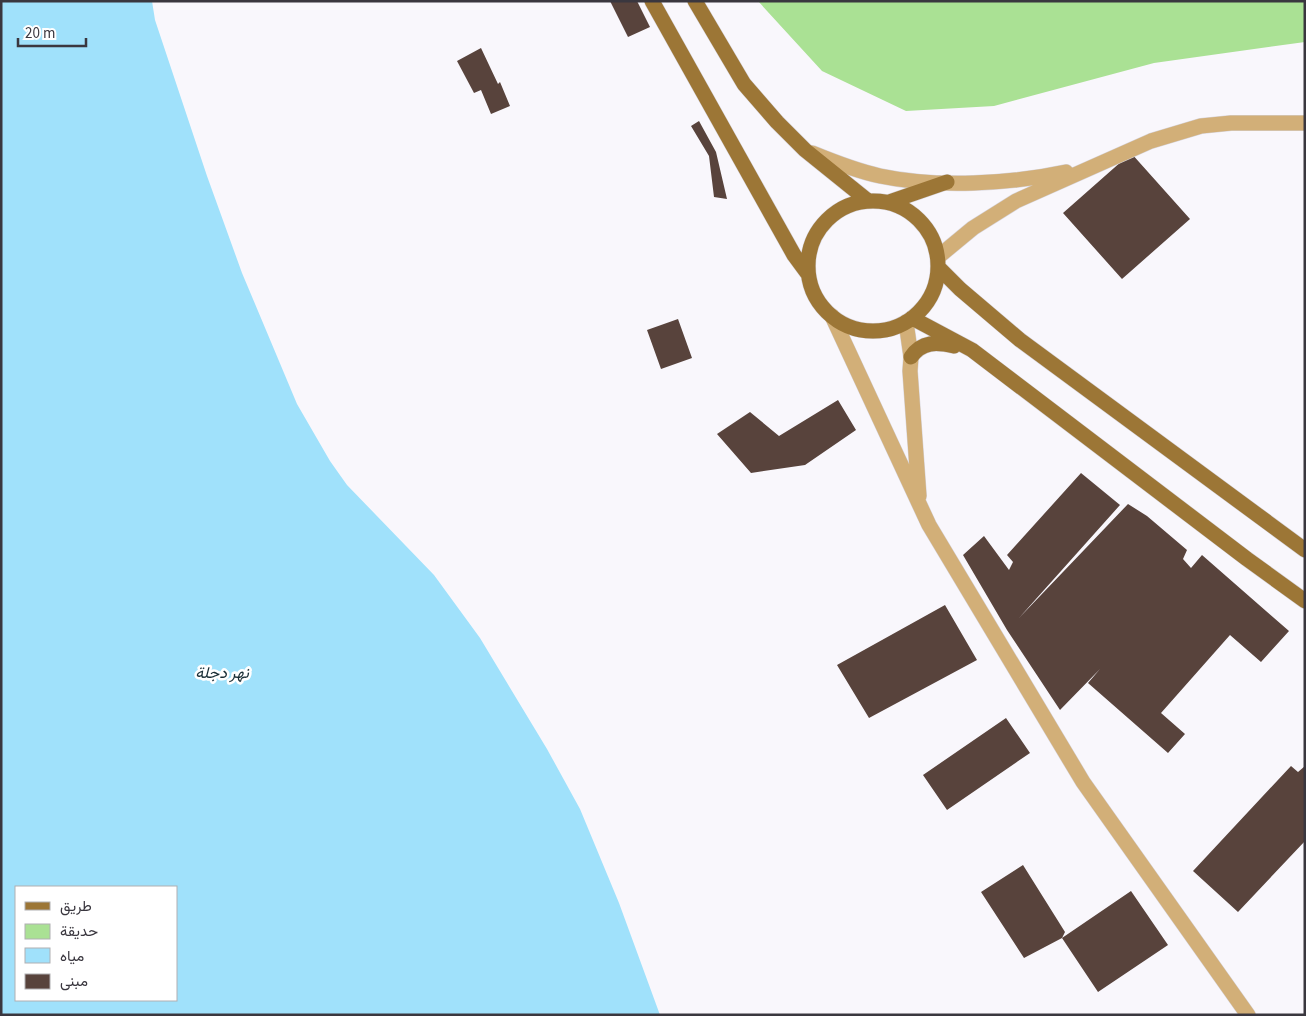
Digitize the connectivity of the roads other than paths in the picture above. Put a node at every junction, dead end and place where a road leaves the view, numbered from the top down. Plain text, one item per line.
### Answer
1 (652, 1) edge
2 (694, 1) edge
3 (1305, 123) edge
4 (805, 150) junction
5 (1129, 150) junction
6 (947, 182) junction
7 (867, 200) junction
8 (889, 202) junction
9 (938, 263) junction
10 (808, 274) junction
11 (832, 316) junction
12 (909, 320) junction
13 (972, 350) junction
14 (911, 356) junction
15 (920, 505) junction
16 (1305, 550) edge
17 (1305, 601) edge
18 (1248, 1015) edge

1 - 10 main road
2 - 4 main road
3 - 5 street
4 - 6 street
4 - 7 main road
5 - 6 street
5 - 9 street
6 - 8 main road
7 - 8 main road
7 - 10 main road
8 - 9 main road
9 - 12 main road
9 - 16 main road
10 - 11 main road
11 - 12 main road
11 - 15 street
12 - 13 main road
12 - 14 street
13 - 14 main road
13 - 17 main road
14 - 15 street
15 - 18 street

